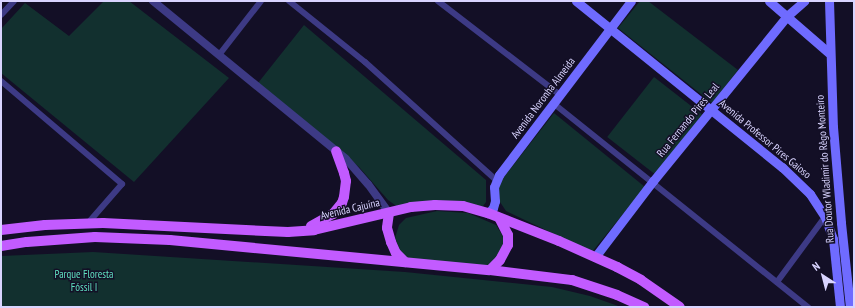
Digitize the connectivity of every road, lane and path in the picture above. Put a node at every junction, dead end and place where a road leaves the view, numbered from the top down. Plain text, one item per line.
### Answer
1 (14, 1) edge
2 (153, 1) edge
3 (261, 1) edge
4 (289, 1) edge
5 (438, 1) edge
6 (576, 1) edge
7 (631, 1) edge
8 (769, 1) edge
9 (804, 1) edge
10 (829, 1) edge
11 (1, 15) edge
12 (788, 16) junction
13 (610, 29) junction
14 (829, 53) junction
15 (219, 55) junction
16 (1, 81) edge
17 (560, 95) junction
18 (553, 103) junction
19 (712, 109) junction
20 (336, 150) junction
21 (496, 180) junction
22 (653, 181) junction
23 (389, 213) junction
24 (488, 213) junction
25 (825, 217) junction
26 (500, 219) junction
27 (88, 223) junction
28 (1, 230) edge
29 (295, 232) junction
30 (1, 246) edge
31 (595, 257) junction
32 (405, 262) junction
33 (490, 270) junction
34 (777, 282) junction
35 (644, 307) edge
36 (680, 307) edge
37 (808, 307) edge
38 (840, 307) edge
39 (850, 307) edge

1 - 11 street
2 - 15 street
3 - 15 street
4 - 21 street
5 - 17 street
6 - 13 main road, Avenida Professor Pires Gaioso
7 - 13 main road, Avenida Noronha Almeida
8 - 12 main road
9 - 12 main road, Rua Fernando Pires Leal
10 - 14 main road, Rua Doutor Wladimir do Rêgo Monteiro
12 - 14 main road
12 - 19 main road, Rua Fernando Pires Leal
13 - 17 main road, Avenida Noronha Almeida
13 - 19 main road, Avenida Professor Pires Gaioso
14 - 39 main road, Rua Doutor Wladimir do Rêgo Monteiro
15 - 20 street
16 - 27 street
17 - 18 main road, Avenida Noronha Almeida
18 - 21 main road, Avenida Noronha Almeida
18 - 22 street
19 - 22 main road, Rua Fernando Pires Leal
19 - 25 main road, Avenida Professor Pires Gaioso
20 - 23 street
20 - 29 main road
21 - 24 main road
22 - 31 main road, Rua Fernando Pires Leal
22 - 34 street
23 - 24 main road, Avenida Cajuína
23 - 29 main road, Avenida Cajuína
23 - 32 main road
24 - 26 main road, Avenida Cajuína
25 - 34 street
25 - 38 main road, Avenida Professor Pires Gaioso
26 - 31 main road, Avenida Cajuína
26 - 33 main road
27 - 28 main road, Avenida Cajuína
27 - 29 main road, Avenida Cajuína
30 - 32 main road
31 - 36 main road, Avenida Cajuína
32 - 33 main road
33 - 35 main road
34 - 37 street

